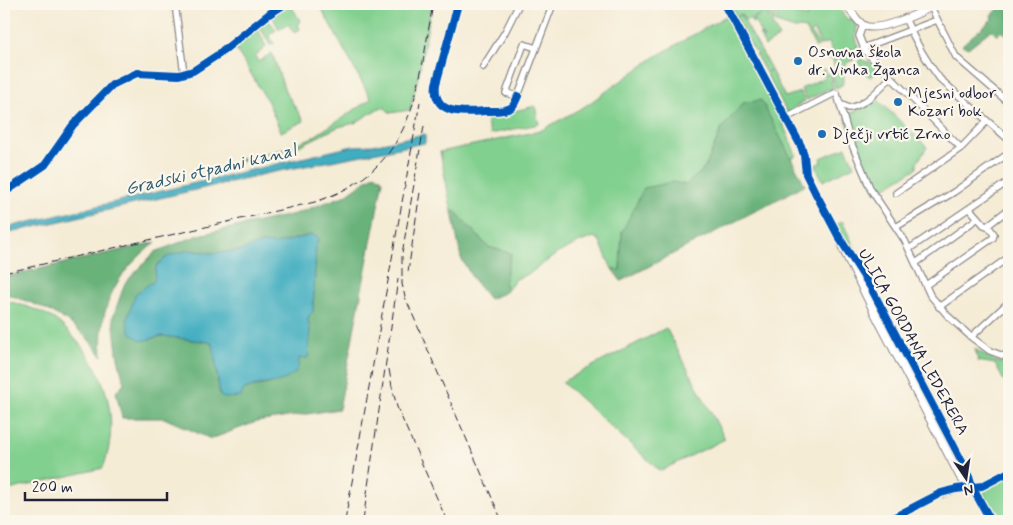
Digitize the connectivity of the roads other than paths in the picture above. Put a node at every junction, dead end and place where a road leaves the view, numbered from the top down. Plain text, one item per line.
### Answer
1 (176, 4) edge
2 (285, 4) edge
3 (458, 4) edge
4 (519, 4) edge
5 (553, 4) edge
6 (725, 4) edge
7 (933, 6) edge
8 (849, 7) edge
9 (905, 18) junction
10 (937, 20) junction
11 (863, 25) junction
12 (911, 30) junction
13 (536, 48) junction
14 (863, 48) junction
15 (483, 67) dead end
16 (184, 74) junction
17 (891, 77) junction
18 (518, 96) junction
19 (1009, 103) edge
20 (840, 104) junction
21 (855, 106) junction
22 (786, 118) junction
23 (844, 118) junction
24 (988, 121) junction
25 (1009, 140) edge
26 (961, 148) junction
27 (1009, 154) edge
28 (1009, 181) edge
29 (5, 192) edge
30 (896, 193) dead end
31 (970, 209) junction
32 (1009, 209) edge
33 (978, 218) junction
34 (988, 226) junction
35 (896, 227) junction
36 (840, 240) junction
37 (910, 249) junction
38 (1009, 257) edge
39 (916, 263) junction
40 (926, 285) junction
41 (1009, 302) edge
42 (939, 307) junction
43 (971, 337) junction
44 (1008, 355) edge
45 (1009, 472) edge
46 (960, 477) junction
47 (972, 487) junction
48 (956, 489) junction
49 (887, 521) edge
50 (991, 521) edge

1 - 16 street
2 - 16 street
3 - 18 street
4 - 15 street
5 - 13 street
6 - 22 street, ULICA GORDANA LEDERERA
7 - 9 street
7 - 10 street
8 - 11 street
9 - 11 street
9 - 12 street
10 - 12 street
10 - 19 street
11 - 14 street
12 - 14 street
12 - 24 street
13 - 18 street
13 - 18 street
14 - 17 street
16 - 29 street
17 - 21 street
17 - 26 street
20 - 21 street
20 - 22 street
20 - 23 street
21 - 23 street
22 - 36 street, ULICA GORDANA LEDERERA
23 - 35 street
24 - 25 street
24 - 26 street
26 - 30 street
27 - 35 street
28 - 31 street
31 - 33 street
31 - 37 street
32 - 34 street
33 - 34 street
33 - 39 street
34 - 40 street
35 - 37 street
36 - 46 street, ULICA GORDANA LEDERERA
36 - 47 street, ULICA GORDANA LEDERERA
37 - 39 street
38 - 42 street
39 - 40 street
40 - 42 street
41 - 43 street
42 - 43 street
43 - 44 street
45 - 47 street
46 - 47 street, ULICA GORDANA LEDERERA
46 - 48 street
47 - 48 street
47 - 50 street, ULICA GORDANA LEDERERA
48 - 49 street

